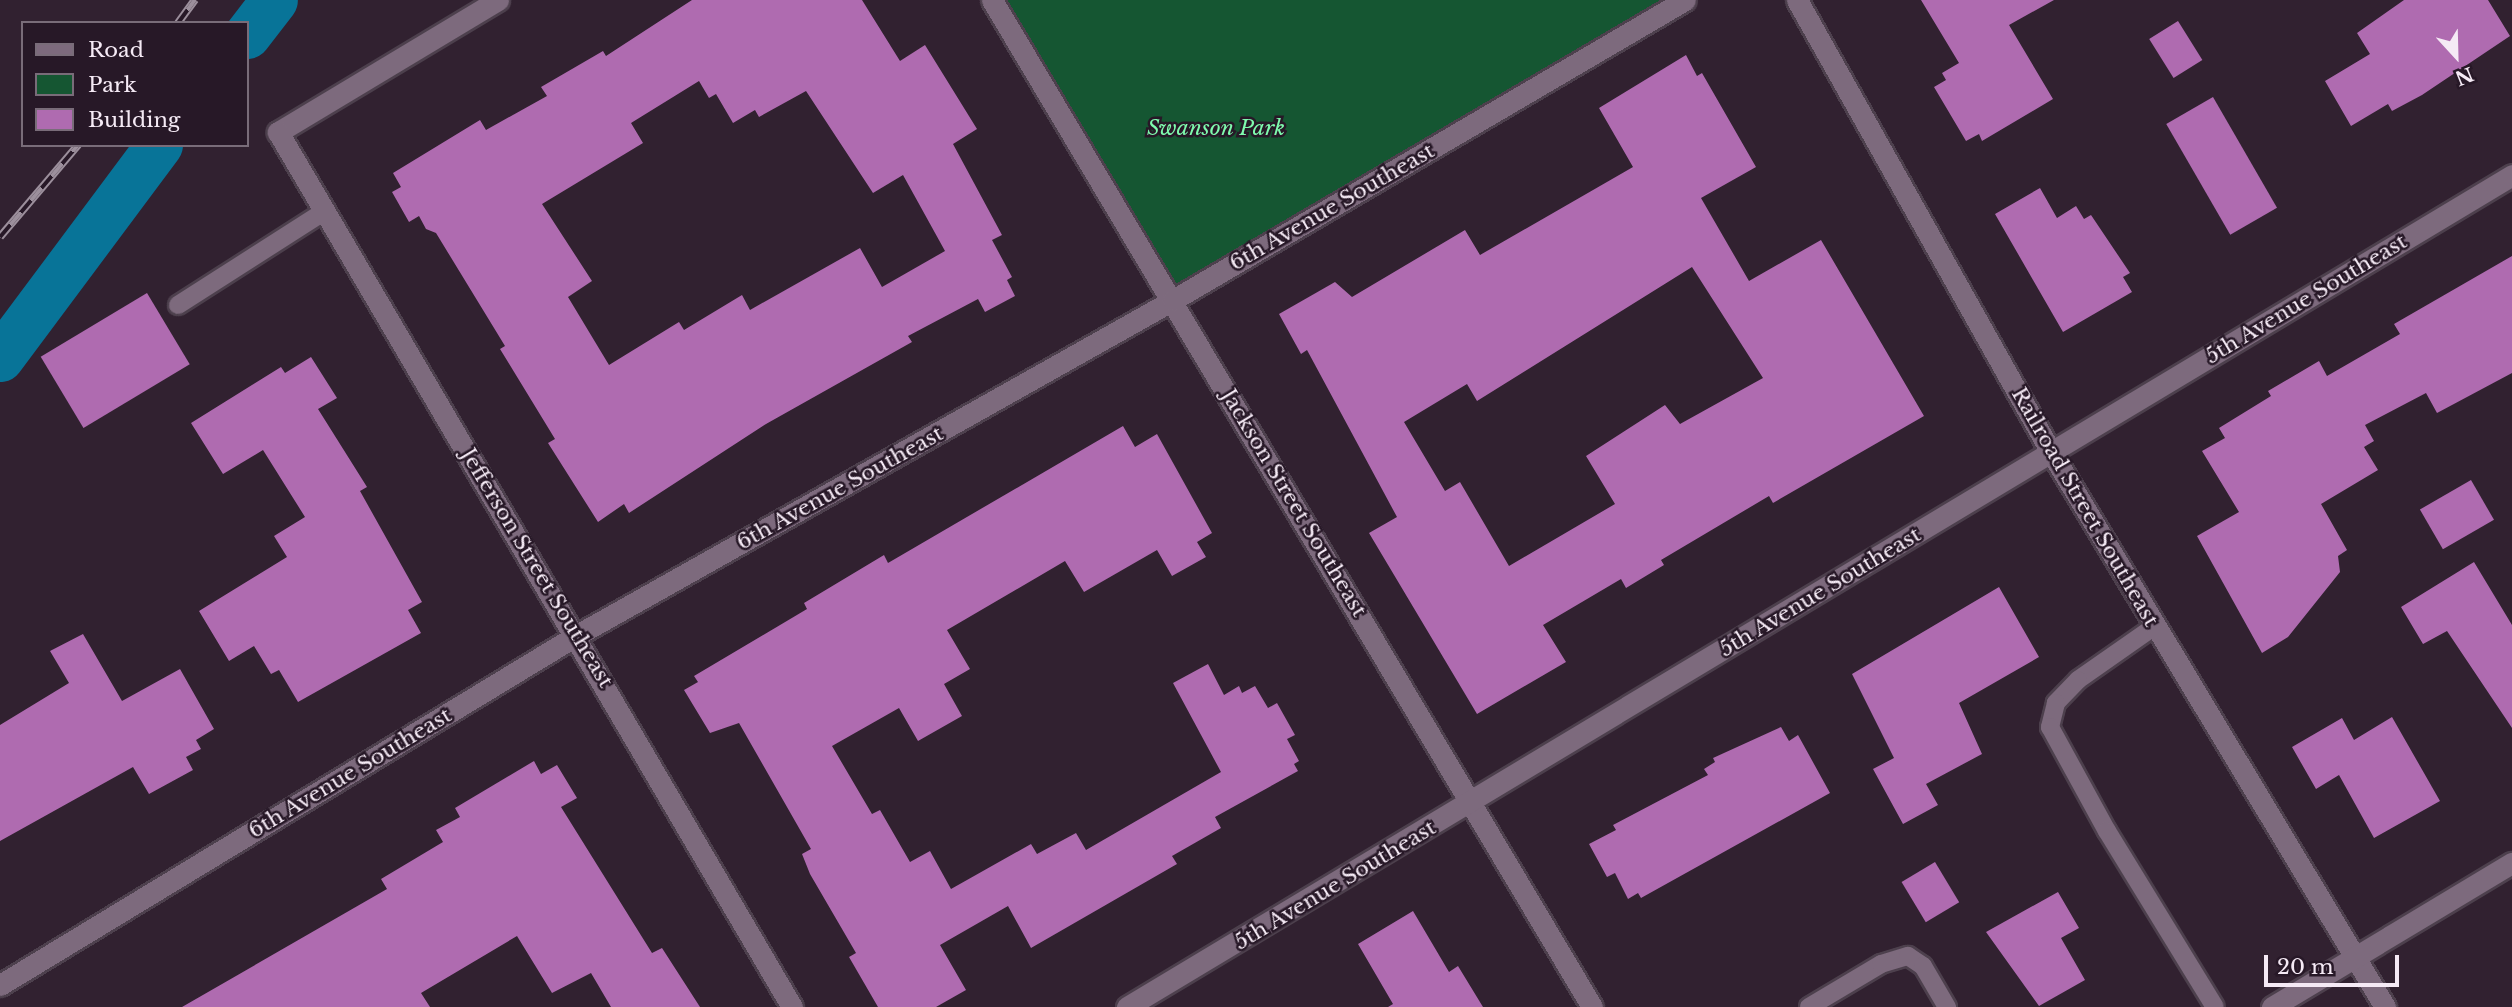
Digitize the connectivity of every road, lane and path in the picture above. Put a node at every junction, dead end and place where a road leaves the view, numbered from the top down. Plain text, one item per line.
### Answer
1 (498, 0) edge
2 (992, 0) edge
3 (1685, 0) edge
4 (1797, 0) edge
5 (2512, 175) edge
6 (325, 211) junction
7 (1173, 300) junction
8 (178, 305) dead end
9 (2050, 452) junction
10 (2155, 626) junction
11 (578, 635) junction
12 (1473, 803) junction
13 (2512, 863) edge
14 (2355, 957) junction
15 (0, 985) edge
16 (792, 1007) edge
17 (1127, 1007) edge
18 (1592, 1007) edge
19 (1809, 1007) edge
20 (1947, 1007) edge
21 (2215, 1007) edge
22 (2273, 1007) edge
23 (2385, 1007) edge

1 - 6 street, Jefferson Street Southeast
2 - 7 street, Jackson Street Southeast
3 - 7 street, 6th Avenue Southeast
4 - 9 street, Railroad Street Southeast
5 - 9 street, 5th Avenue Southeast
6 - 8 lane
6 - 11 street, Jefferson Street Southeast
7 - 11 street, 6th Avenue Southeast
7 - 12 street, Jackson Street Southeast
9 - 10 street, Railroad Street Southeast
9 - 12 street, 5th Avenue Southeast
10 - 14 street, Railroad Street Southeast
10 - 21 lane
11 - 15 street, 6th Avenue Southeast
11 - 16 street, Jefferson Street Southeast
12 - 17 street, 5th Avenue Southeast
12 - 18 street, Jackson Street Southeast
13 - 14 street
14 - 22 street
14 - 23 street, Railroad Street Southeast
19 - 20 lane

